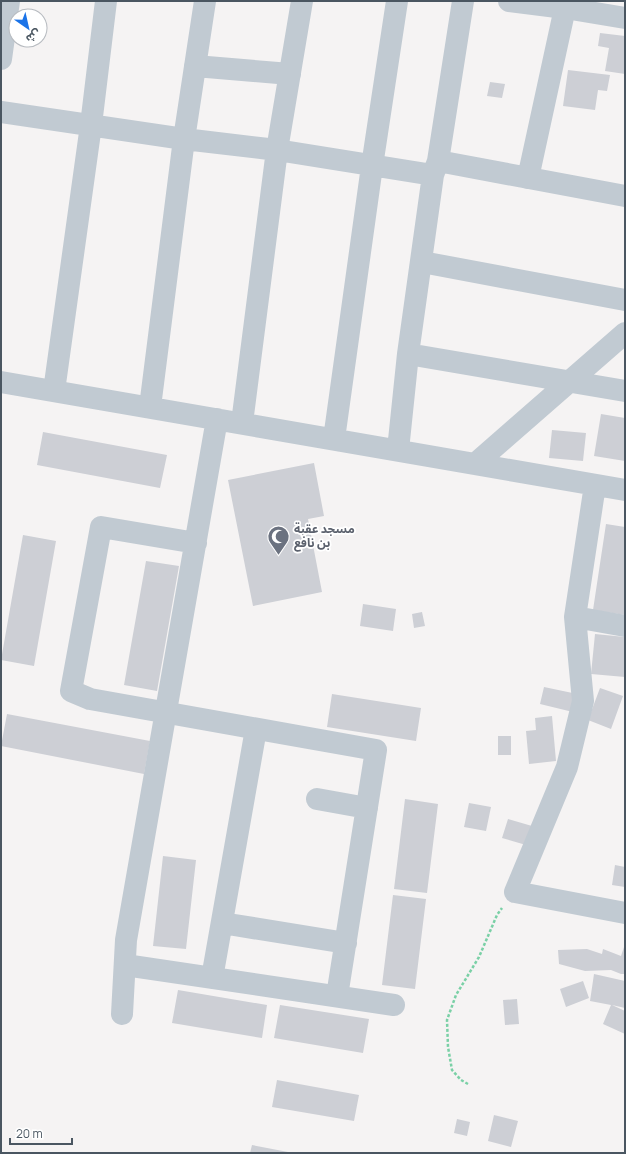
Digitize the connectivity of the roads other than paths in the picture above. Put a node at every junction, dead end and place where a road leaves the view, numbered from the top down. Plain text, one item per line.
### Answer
1 (9, 1) edge
2 (106, 1) edge
3 (205, 1) edge
4 (302, 1) edge
5 (397, 1) edge
6 (463, 1) edge
7 (509, 1) edge
8 (565, 8) junction
9 (625, 18) edge
10 (1, 59) edge
11 (195, 66) junction
12 (290, 74) junction
13 (1, 112) edge
14 (91, 126) junction
15 (184, 139) junction
16 (277, 150) junction
17 (372, 166) junction
18 (436, 168) junction
19 (528, 178) junction
20 (625, 196) edge
21 (422, 262) junction
22 (625, 300) edge
23 (625, 333) edge
24 (408, 354) junction
25 (1, 382) edge
26 (569, 382) junction
27 (54, 391) junction
28 (625, 391) edge
29 (150, 407) junction
30 (217, 419) junction
31 (242, 423) junction
32 (334, 439) junction
33 (398, 450) junction
34 (475, 464) junction
35 (595, 485) junction
36 (625, 490) edge
37 (196, 543) junction
38 (576, 617) junction
39 (625, 626) edge
40 (166, 712) junction
41 (256, 729) junction
42 (316, 799) dead end
43 (367, 808) junction
44 (625, 913) edge
45 (222, 923) junction
46 (346, 943) junction
47 (125, 965) junction
48 (212, 978) junction
49 (337, 996) junction
50 (394, 1005) dead end
51 (122, 1014) dead end

1 - 10 street
2 - 14 street
3 - 11 street
4 - 12 street
5 - 17 street
6 - 18 street
7 - 8 street
8 - 9 street
8 - 19 street
11 - 12 street
11 - 15 street
12 - 16 street
13 - 14 street
14 - 15 street
14 - 27 street
15 - 16 street
15 - 29 street
16 - 17 street
16 - 31 street
17 - 18 street
17 - 32 street
18 - 19 street
18 - 21 street
19 - 20 street
21 - 22 street
21 - 24 street
23 - 26 street
24 - 26 street
24 - 33 street
25 - 27 street
26 - 28 street
26 - 34 street
27 - 29 street
29 - 30 street
30 - 31 street
30 - 37 street
31 - 32 street
32 - 33 street
33 - 34 street
34 - 35 street
35 - 36 street
35 - 38 street
37 - 40 street
37 - 40 street
38 - 39 street
38 - 44 street
40 - 41 street
40 - 47 street
41 - 43 street
41 - 45 street
42 - 43 street
43 - 46 street
45 - 46 street
45 - 48 street
46 - 49 street
47 - 48 street
47 - 51 street
48 - 49 street
49 - 50 street

